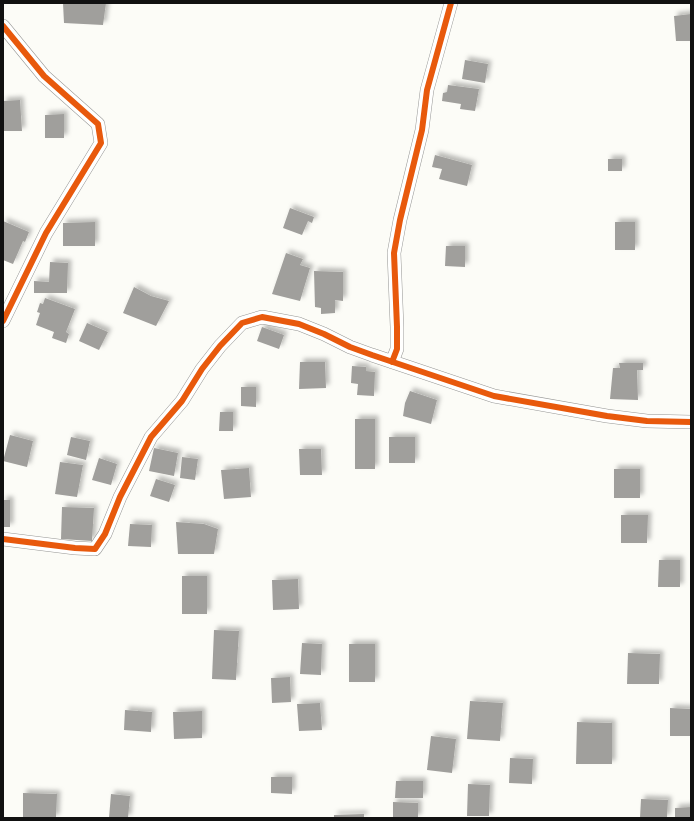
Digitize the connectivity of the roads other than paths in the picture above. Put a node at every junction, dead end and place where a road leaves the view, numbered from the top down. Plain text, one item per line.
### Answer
1 (451, 3) edge
2 (3, 26) edge
3 (3, 321) edge
4 (392, 362) junction
5 (691, 422) edge
6 (3, 539) edge

1 - 4 street
2 - 3 street
4 - 5 street
4 - 6 street

